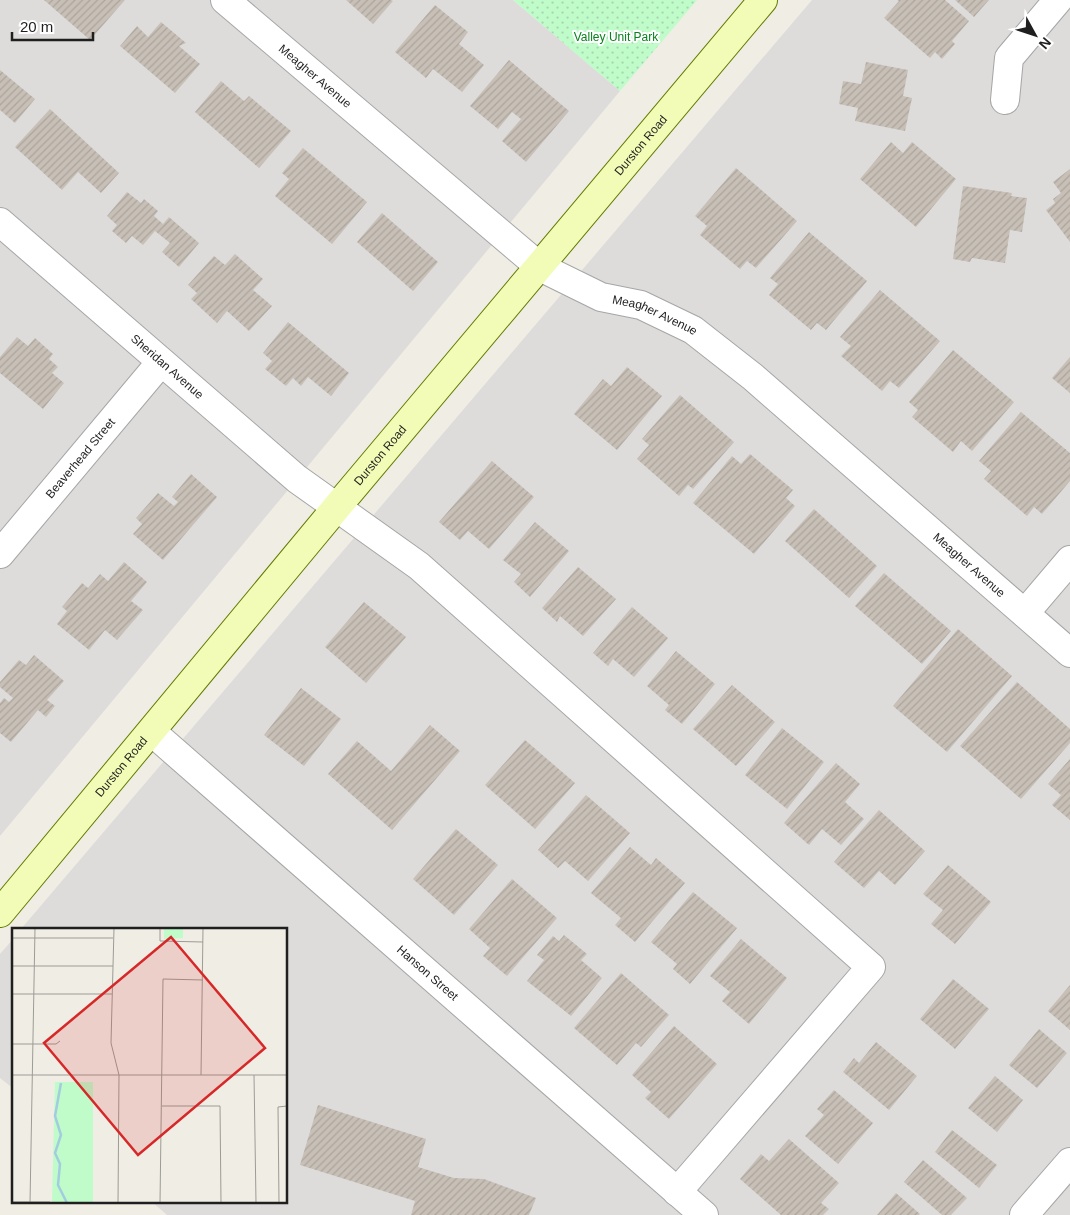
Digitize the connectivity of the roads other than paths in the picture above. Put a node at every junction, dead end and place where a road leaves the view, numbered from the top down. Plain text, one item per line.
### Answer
1 (225, 0) edge
2 (763, 0) edge
3 (1058, 0) edge
4 (1005, 100) dead end
5 (0, 222) edge
6 (540, 267) junction
7 (161, 362) junction
8 (336, 508) junction
9 (0, 554) edge
10 (1070, 560) edge
11 (1025, 614) junction
12 (1070, 653) edge
13 (152, 732) junction
14 (0, 913) edge
15 (1070, 1162) edge
16 (677, 1192) junction
17 (704, 1215) edge
18 (1024, 1215) edge

1 - 6 street, Meagher Avenue
2 - 6 main road, Durston Road
3 - 4 street
5 - 7 street, Sheridan Avenue
6 - 8 main road, Durston Road
6 - 11 street, Meagher Avenue
7 - 8 street, Sheridan Avenue
7 - 9 street, Beaverhead Street
8 - 13 main road, Durston Road
8 - 16 street, Sheridan Avenue
10 - 11 street
11 - 12 street, Meagher Avenue
13 - 14 main road, Durston Road
13 - 16 street, Hanson Street
15 - 18 street
16 - 17 street, Hanson Street

